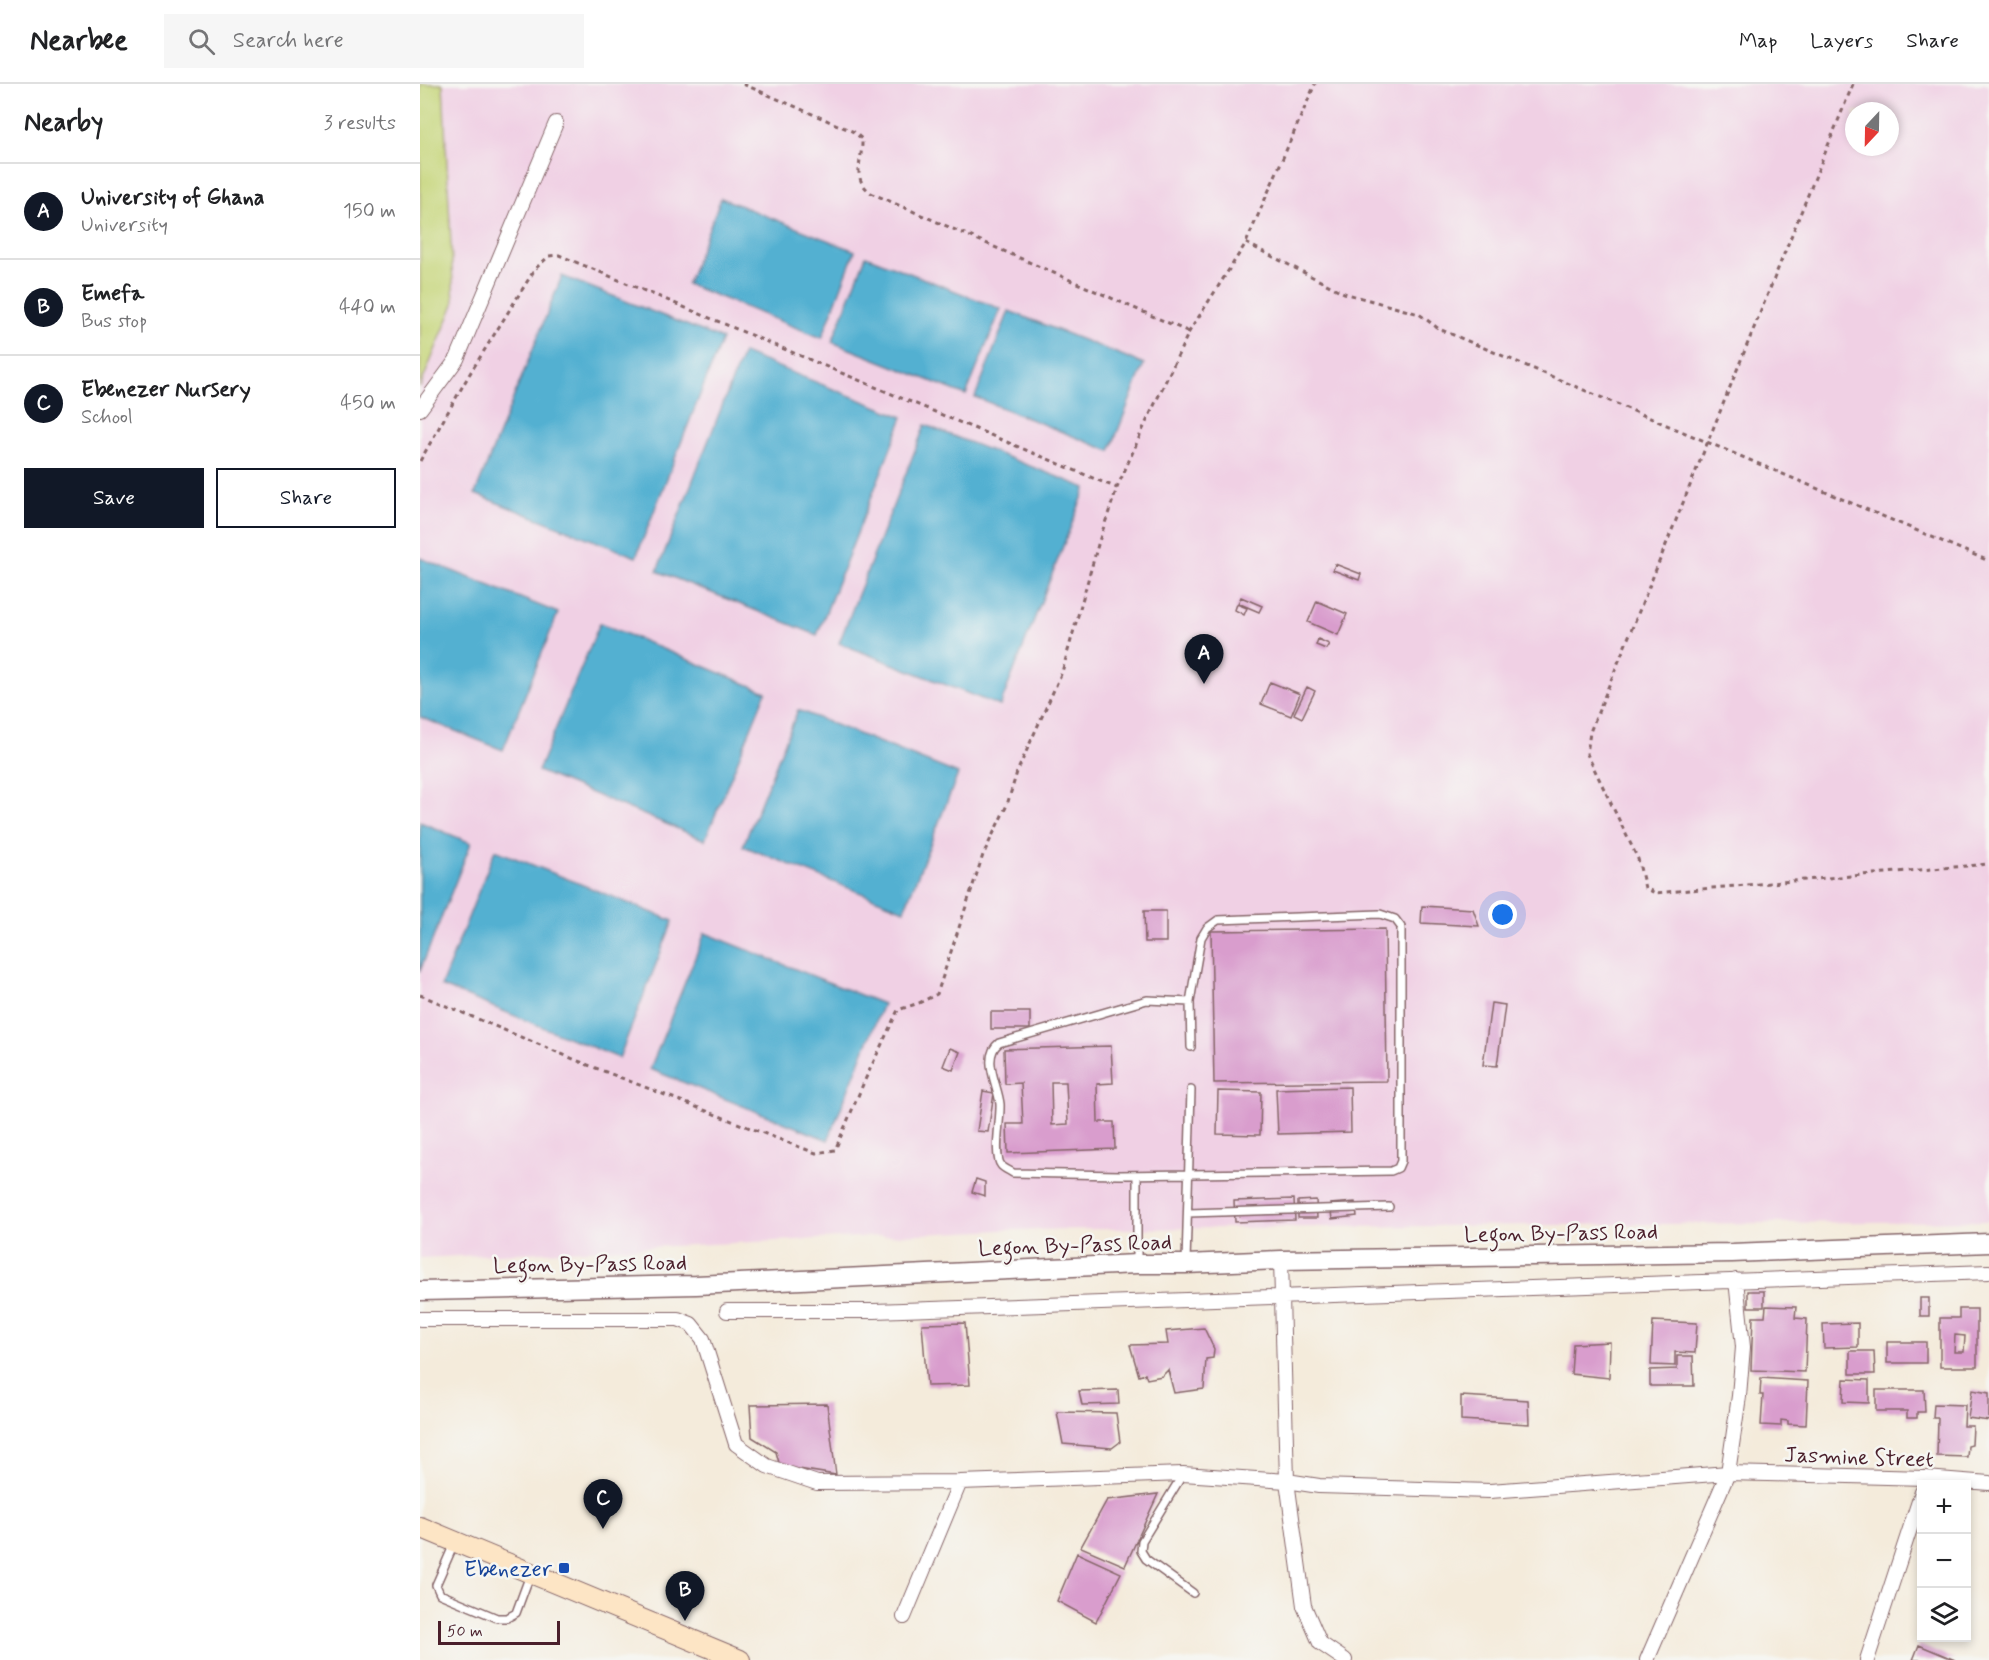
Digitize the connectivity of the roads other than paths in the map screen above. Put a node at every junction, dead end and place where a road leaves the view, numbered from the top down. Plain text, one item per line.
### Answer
1 (556, 123) dead end
2 (420, 409) edge
3 (1190, 1002) junction
4 (1191, 1047) dead end
5 (1191, 1090) dead end
6 (1189, 1174) junction
7 (1137, 1175) junction
8 (1389, 1207) dead end
9 (1188, 1213) junction
10 (1989, 1243) edge
11 (1281, 1260) junction
12 (1137, 1264) junction
13 (1186, 1264) junction
14 (1989, 1272) edge
15 (1736, 1280) junction
16 (420, 1291) edge
17 (1283, 1298) junction
18 (727, 1311) dead end
19 (420, 1319) edge
20 (1728, 1473) junction
21 (1183, 1474) junction
22 (1287, 1481) junction
23 (1917, 1481) edge
24 (960, 1482) junction
25 (1971, 1482) edge
26 (1989, 1483) edge
27 (1917, 1508) edge
28 (420, 1527) edge
29 (455, 1541) junction
30 (531, 1573) junction
31 (1193, 1593) dead end
32 (904, 1617) dead end
33 (740, 1660) edge
34 (1345, 1660) edge
35 (1647, 1660) edge
36 (1868, 1660) edge

1 - 2 street
3 - 4 lane
3 - 6 lane
3 - 7 lane
5 - 6 lane
6 - 7 lane
6 - 9 lane
7 - 12 lane
8 - 9 lane
9 - 13 lane
10 - 11 street, Legon By-Pass Road
11 - 13 street, Legon By-Pass Road
11 - 17 street
12 - 13 street, Legon By-Pass Road
12 - 16 street, Legon By-Pass Road
14 - 15 street
15 - 17 street
15 - 20 street
17 - 18 street
17 - 22 street
19 - 24 street, Jasmine Street
20 - 22 street, Jasmine Street
20 - 23 street, Jasmine Street
20 - 35 street
21 - 22 street, Jasmine Street
21 - 24 street, Jasmine Street
21 - 31 lane
22 - 34 street
24 - 32 street
25 - 26 street, Jasmine Street
27 - 36 street
28 - 29 main road
29 - 30 main road
29 - 30 lane
30 - 33 main road

